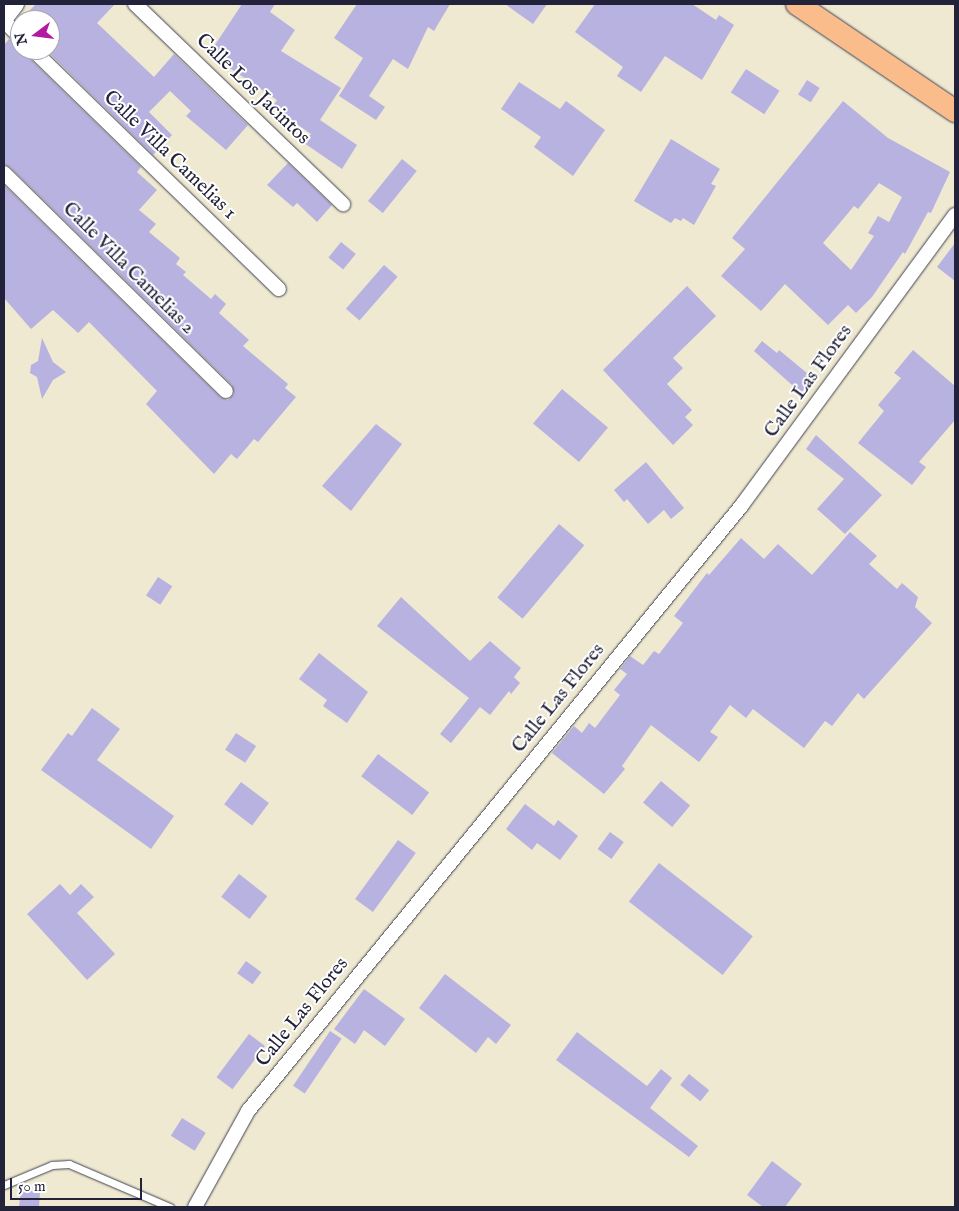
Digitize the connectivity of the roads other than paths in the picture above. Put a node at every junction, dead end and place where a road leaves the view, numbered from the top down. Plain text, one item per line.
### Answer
1 (15, 4) edge
2 (135, 4) edge
3 (797, 4) edge
4 (4, 20) edge
5 (43, 60) edge
6 (955, 111) edge
7 (4, 173) edge
8 (343, 204) dead end
9 (955, 215) edge
10 (278, 289) dead end
11 (226, 391) dead end
12 (4, 1185) edge
13 (170, 1207) edge
14 (195, 1207) edge

1 - 4 street
2 - 8 street, Calle Los Jacintos
3 - 6 main road
5 - 10 street, Calle Villa Camelias 1
7 - 11 street, Calle Villa Camelias 2
9 - 14 street, Calle Las Flores
12 - 13 lane

